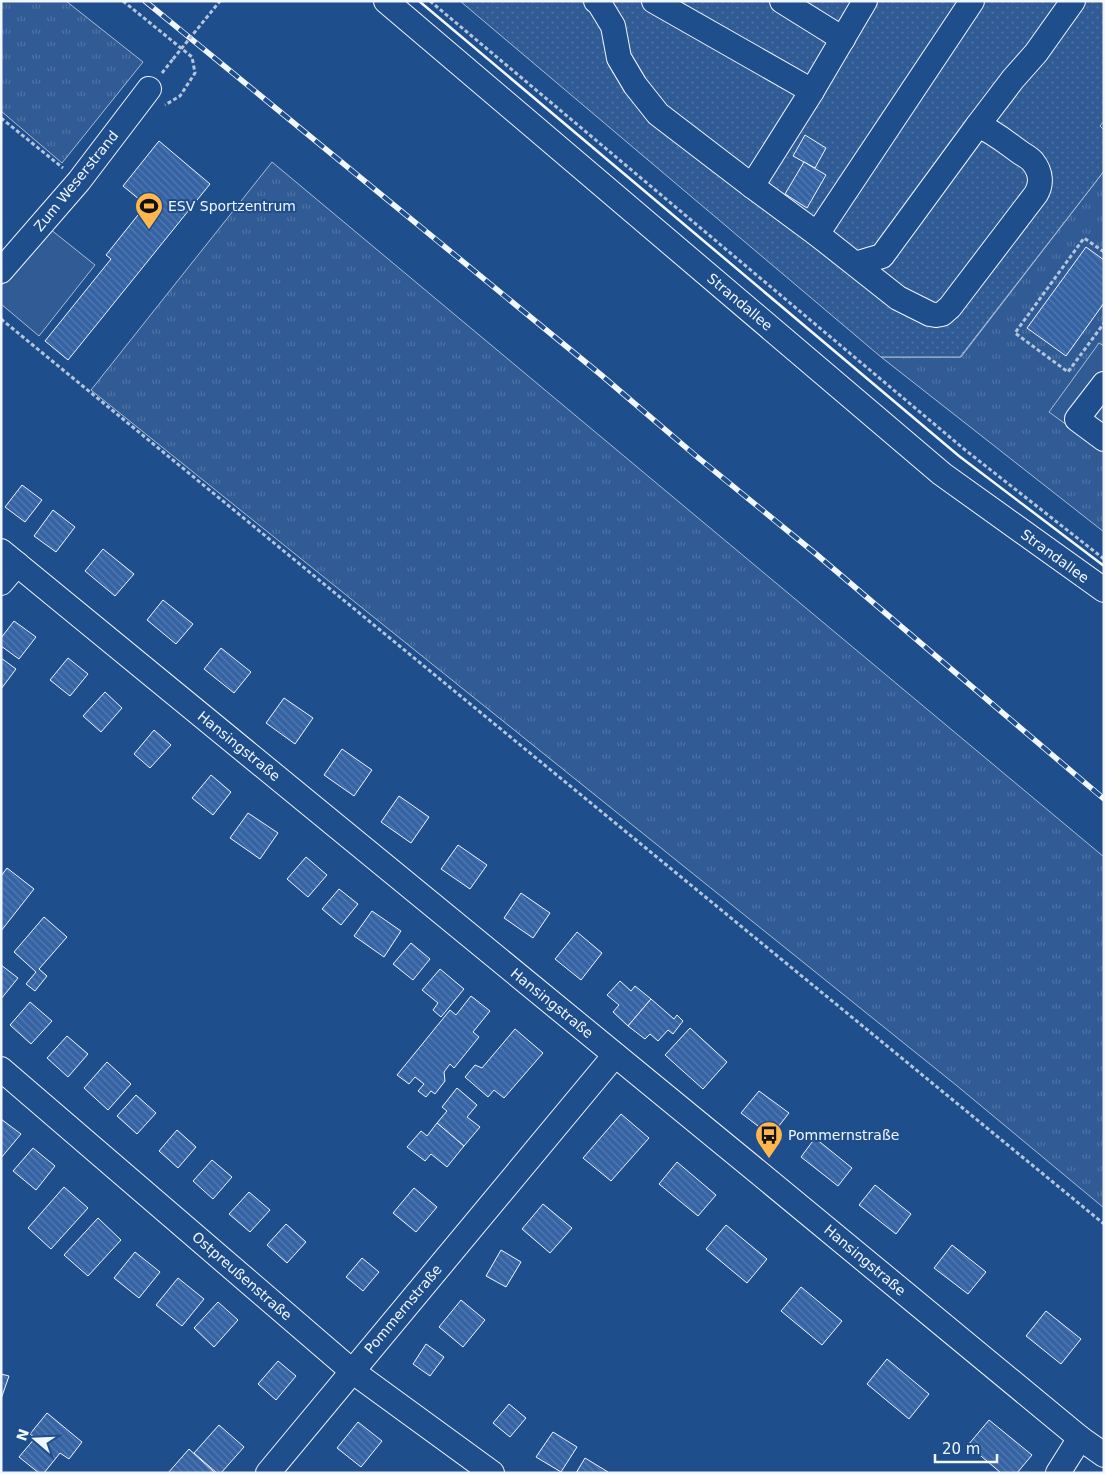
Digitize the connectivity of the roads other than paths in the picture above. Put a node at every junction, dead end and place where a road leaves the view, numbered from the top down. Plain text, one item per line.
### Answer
1 (386, 1) edge
2 (654, 1) edge
3 (782, 1) edge
4 (865, 1) edge
5 (972, 1) edge
6 (1073, 1) edge
7 (598, 2) edge
8 (843, 39) junction
9 (812, 91) junction
10 (144, 95) road end
11 (978, 125) junction
12 (752, 186) junction
13 (817, 234) junction
14 (855, 264) junction
15 (1, 271) edge
16 (1104, 384) edge
17 (1104, 439) edge
18 (9, 558) edge
19 (1, 583) edge
20 (1104, 590) edge
21 (615, 1055) junction
22 (1, 1069) edge
23 (352, 1371) junction
24 (1080, 1438) junction
25 (1104, 1455) edge
26 (268, 1473) edge
27 (492, 1473) edge
28 (1058, 1473) edge

1 - 20 street, Strandallee
2 - 9 street
3 - 8 street
4 - 8 street
5 - 13 street
6 - 11 street
7 - 12 street
8 - 9 street
9 - 12 street
10 - 15 street, Zum Weserstrand
11 - 14 street
11 - 14 street
12 - 13 street
13 - 14 street
16 - 17 street
18 - 19 street
18 - 21 street, Hansingstraße
21 - 23 street, Pommernstraße
21 - 24 street, Hansingstraße
22 - 23 street, Ostpreußenstraße
23 - 26 street, Pommernstraße
23 - 27 street, Ostpreußenstraße
24 - 25 street, Hansingstraße
24 - 28 street

